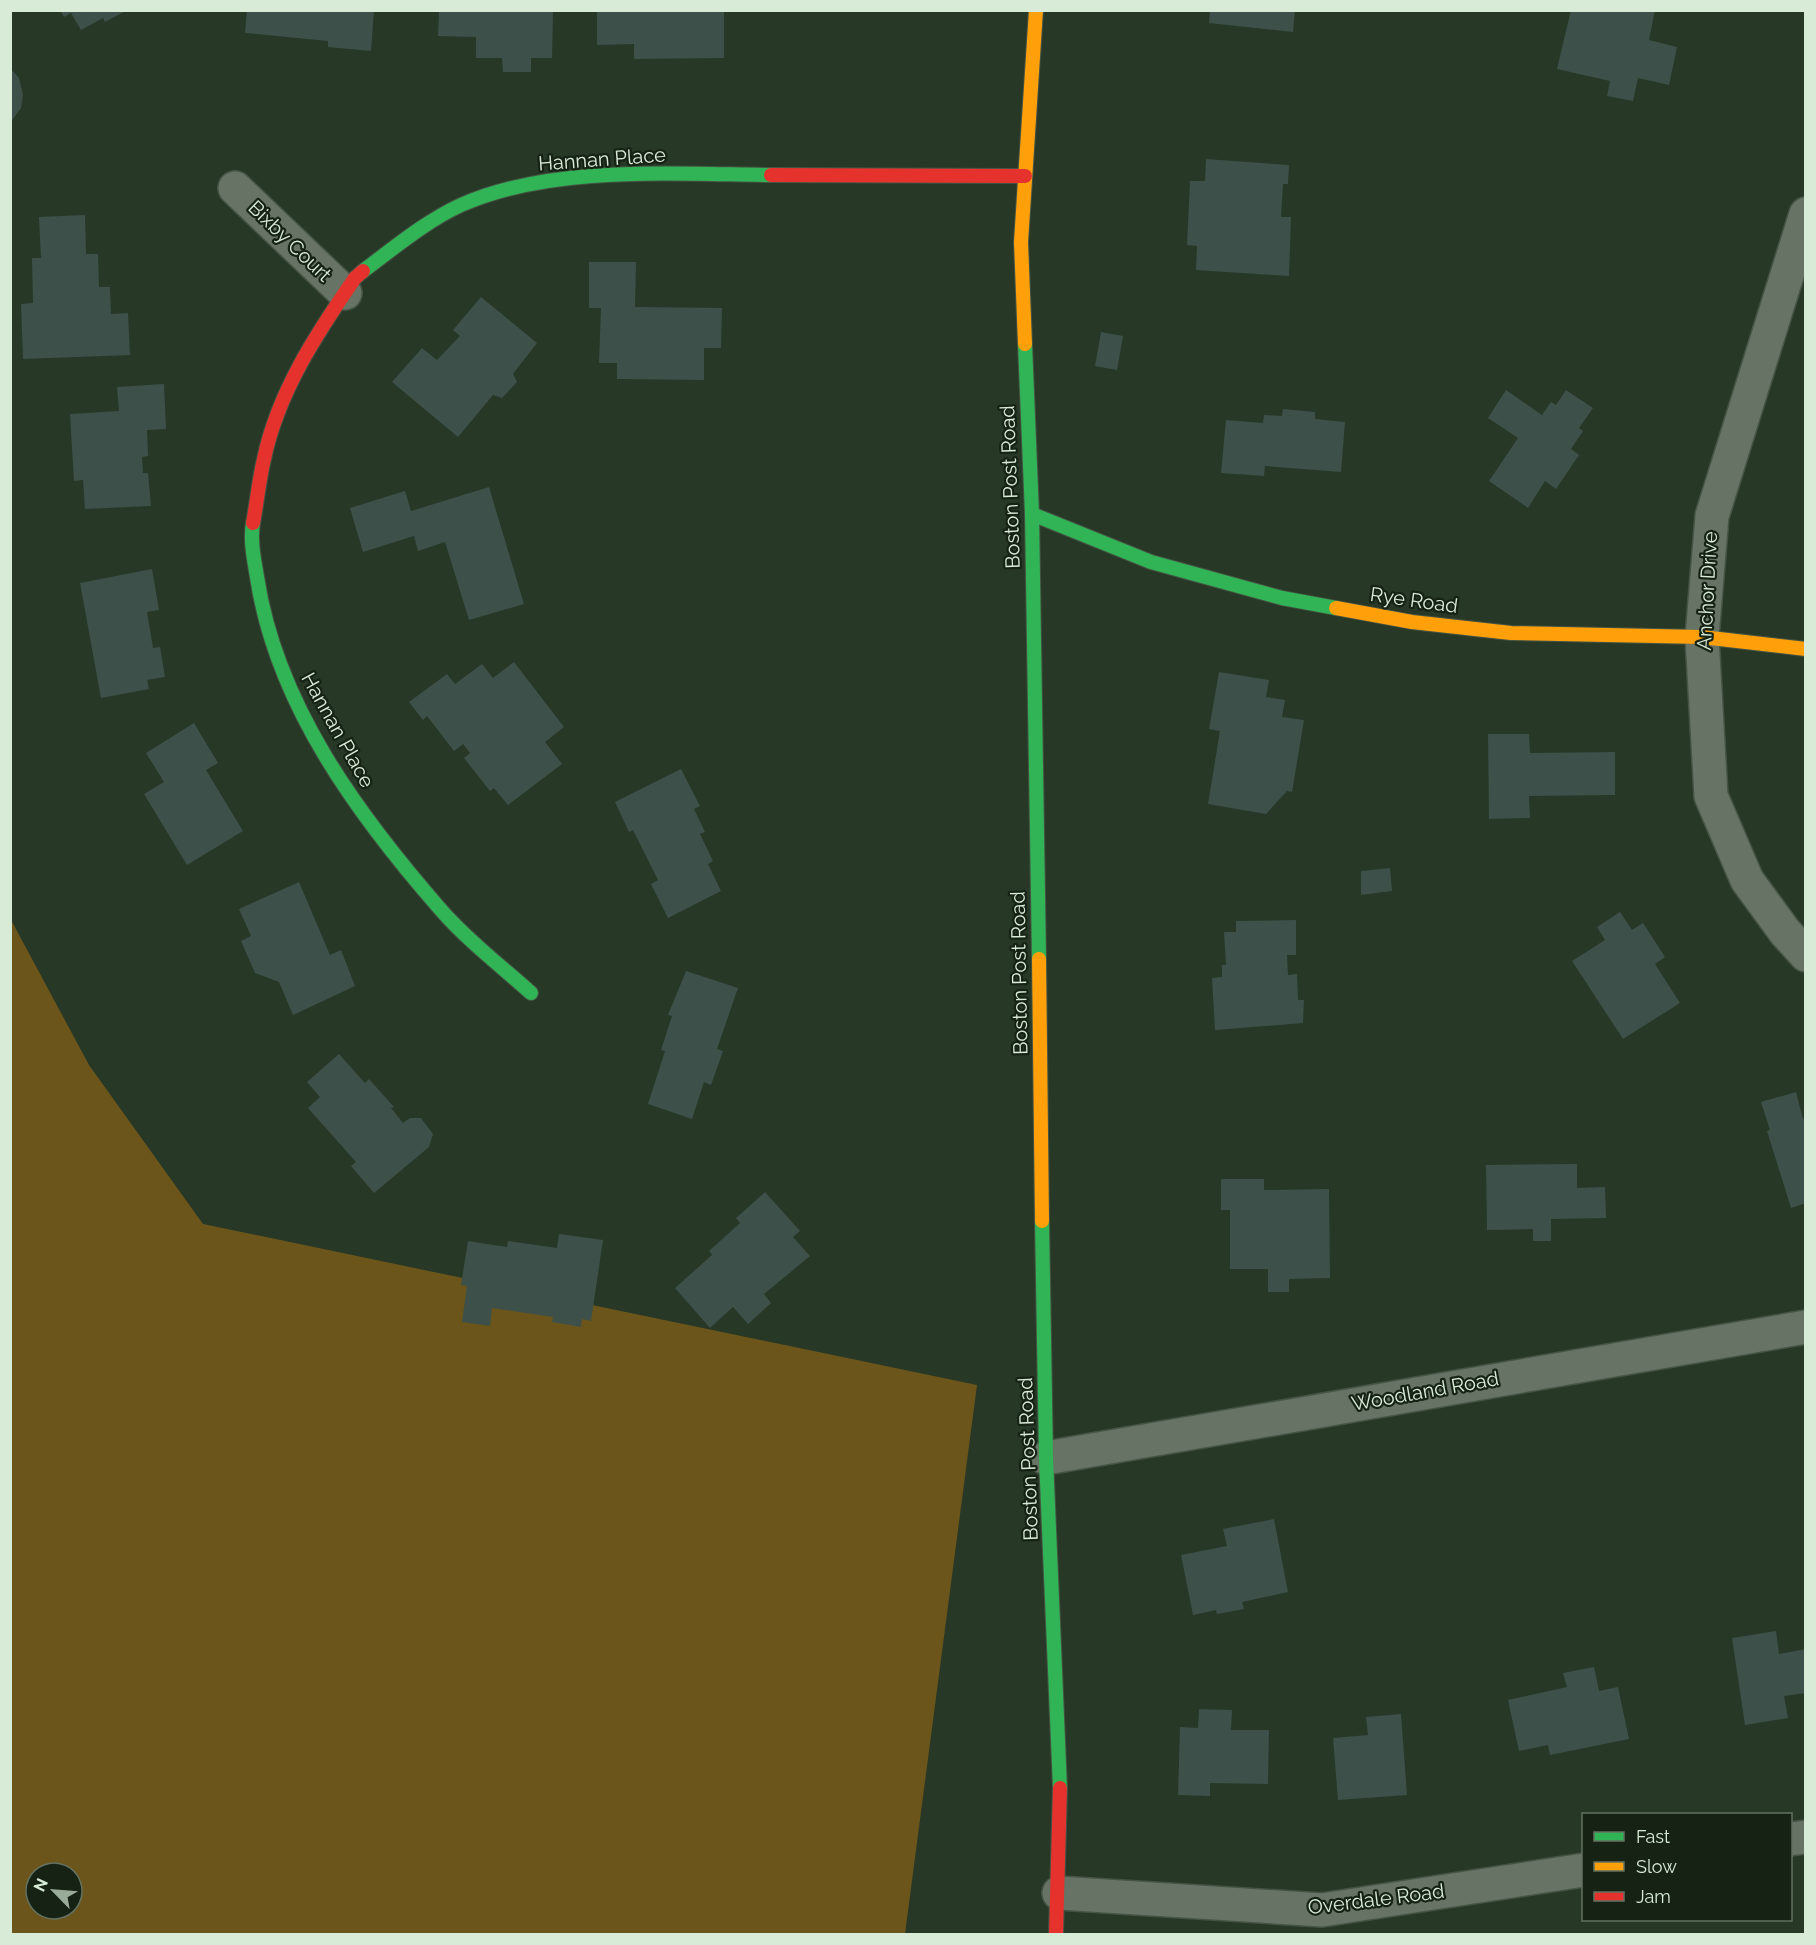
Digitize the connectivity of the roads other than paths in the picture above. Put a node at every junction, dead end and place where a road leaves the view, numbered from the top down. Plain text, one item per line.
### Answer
1 (1036, 10) edge
2 (1024, 176) junction
3 (235, 188) dead end
4 (1806, 213) edge
5 (345, 293) junction
6 (1032, 514) junction
7 (1702, 637) junction
8 (1806, 649) edge
9 (1806, 954) edge
10 (531, 993) dead end
11 (1806, 1327) edge
12 (1046, 1458) junction
13 (1582, 1870) edge
14 (1059, 1893) junction
15 (1056, 1935) edge

1 - 2 street, Boston Post Road
2 - 5 street, Hannan Place
2 - 6 street, Boston Post Road
3 - 5 street, Bixby Court
4 - 7 street, Anchor Drive
5 - 10 street, Hannan Place
6 - 7 street, Rye Road
6 - 12 street, Boston Post Road
7 - 8 street, Rye Road
7 - 9 street, Anchor Drive
11 - 12 street, Woodland Road
12 - 14 street, Boston Post Road
13 - 14 street, Overdale Road
14 - 15 street, Boston Post Road

